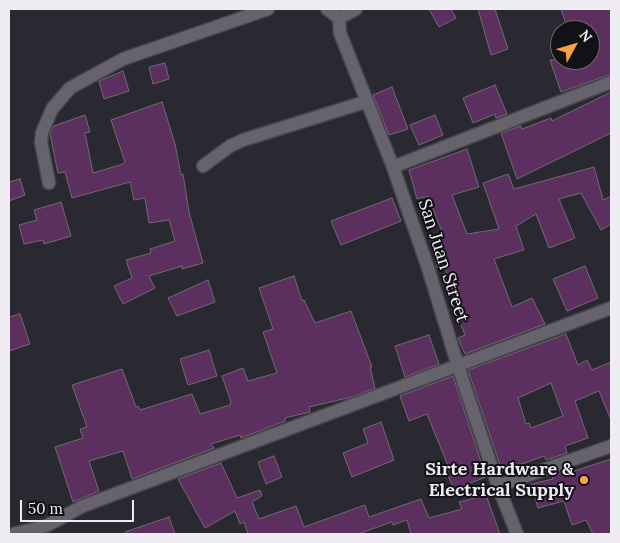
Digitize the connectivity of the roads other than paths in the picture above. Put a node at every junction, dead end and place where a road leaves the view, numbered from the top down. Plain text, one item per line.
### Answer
1 (268, 9) edge
2 (327, 9) edge
3 (356, 9) edge
4 (340, 18) junction
5 (611, 82) edge
6 (365, 102) junction
7 (204, 166) dead end
8 (392, 168) junction
9 (49, 183) dead end
10 (611, 308) edge
11 (458, 366) junction
12 (611, 446) edge
13 (498, 486) junction
14 (14, 534) edge
15 (517, 534) edge

1 - 9 street
2 - 4 street
3 - 4 street
4 - 6 street, San Juan Street
5 - 8 street
6 - 7 street
6 - 8 street, San Juan Street
8 - 11 street, San Juan Street
10 - 11 street
11 - 13 street, San Juan Street
11 - 14 street
12 - 13 street
13 - 15 street, San Juan Street

